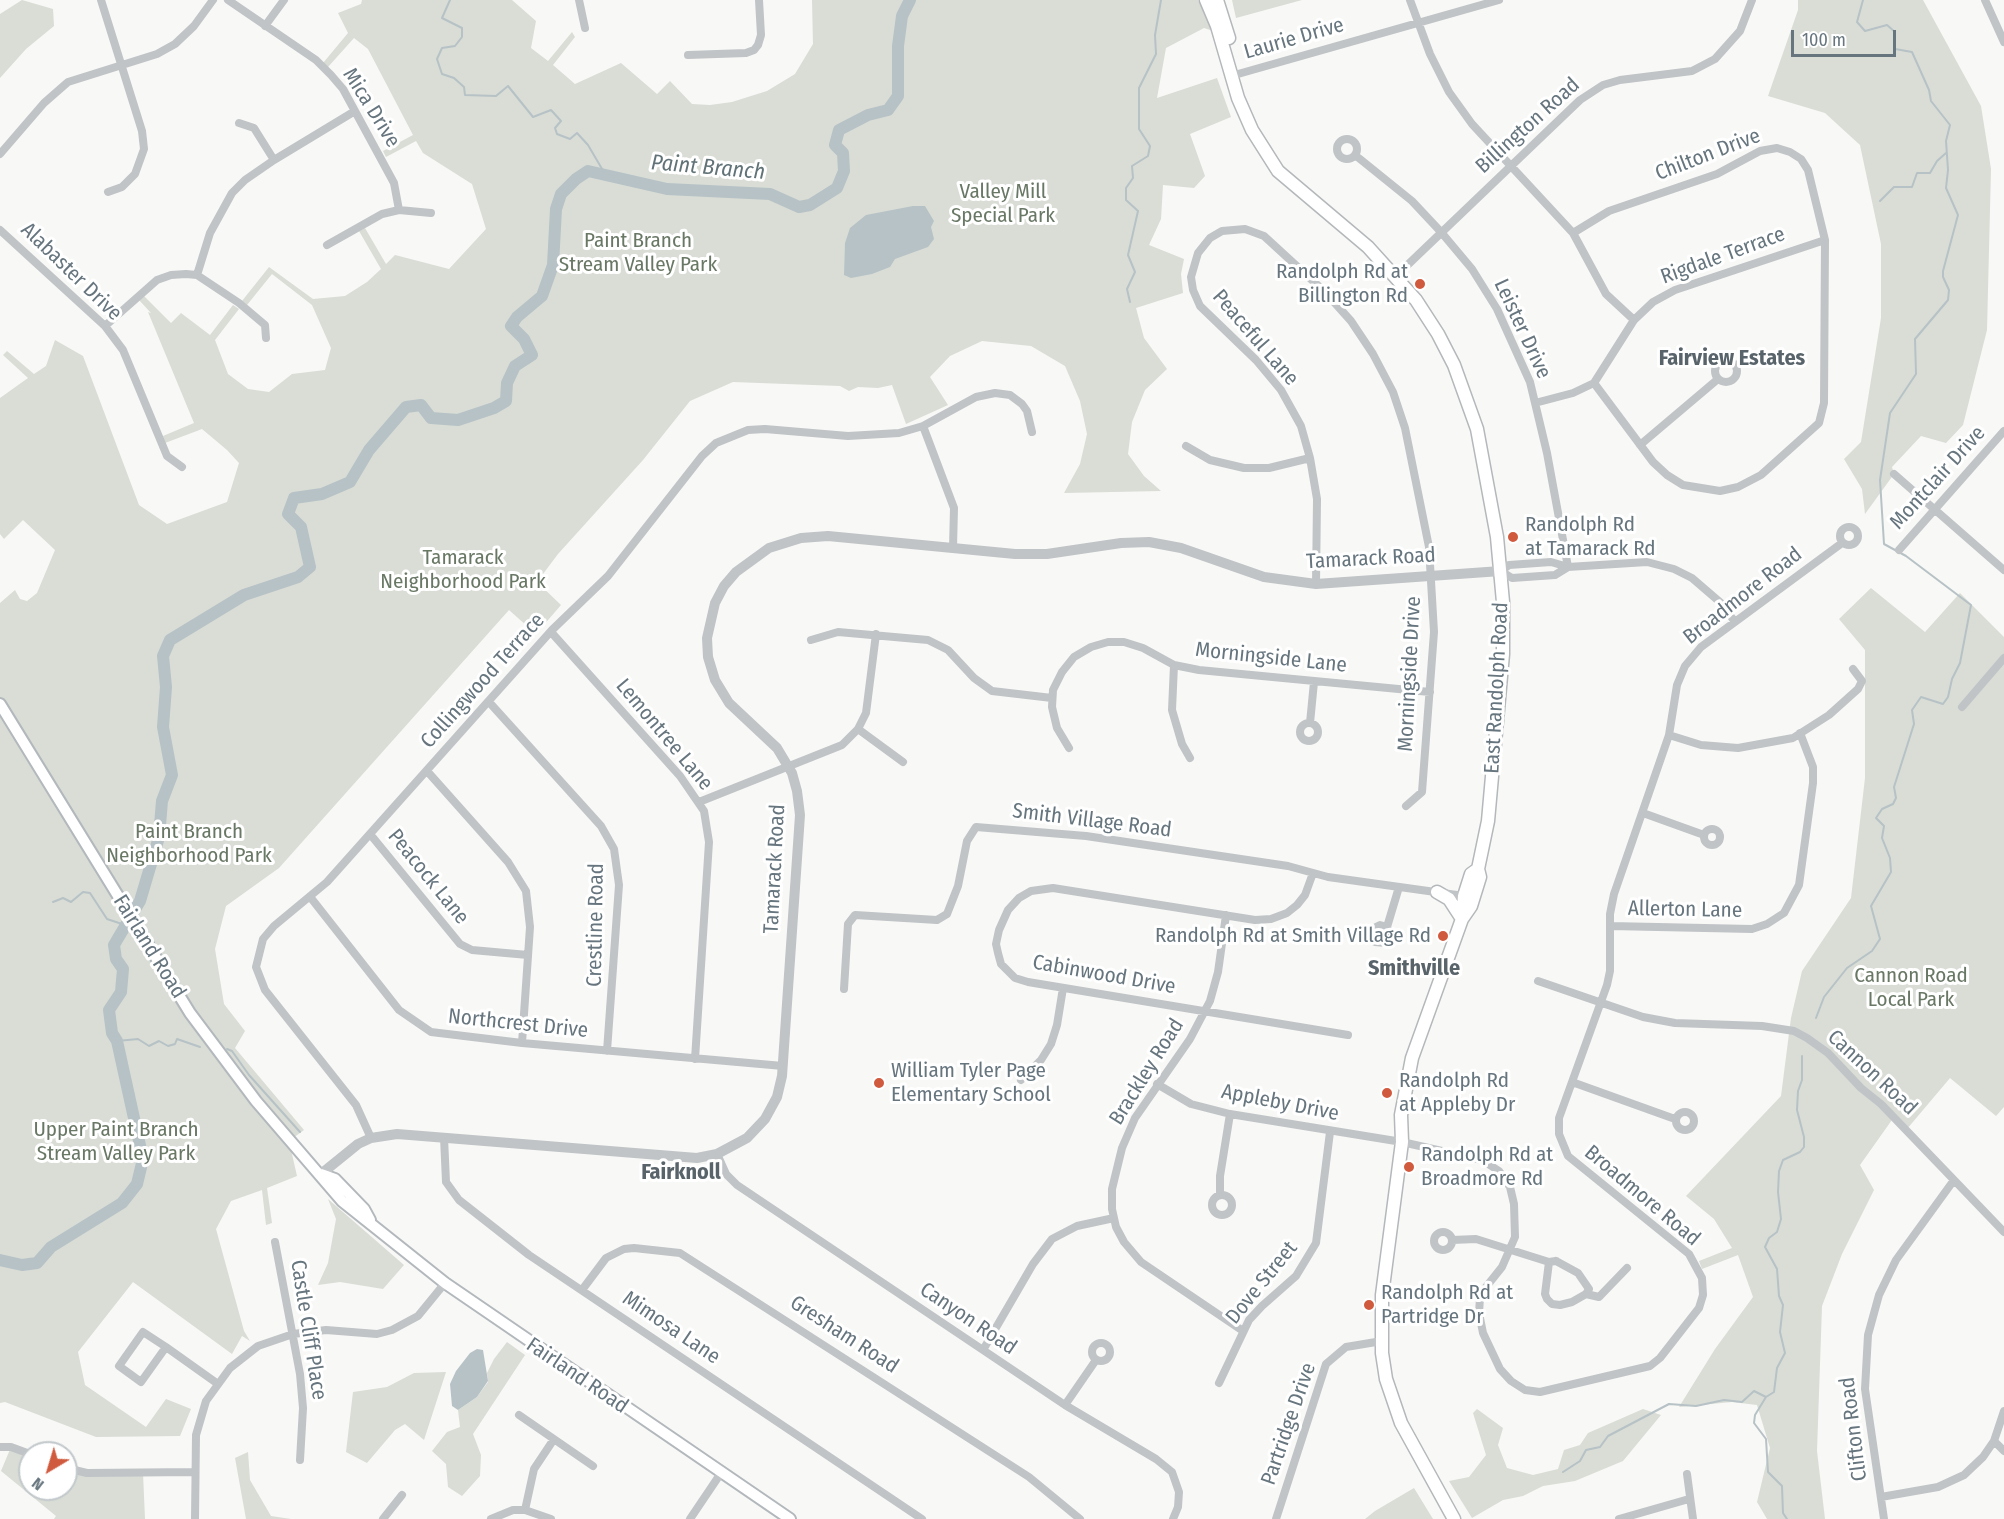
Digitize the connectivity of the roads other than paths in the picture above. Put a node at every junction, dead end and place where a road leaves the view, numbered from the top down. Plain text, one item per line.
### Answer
1 (101, 0) edge
2 (213, 0) edge
3 (228, 0) edge
4 (284, 0) edge
5 (579, 0) edge
6 (759, 0) edge
7 (1206, 0) edge
8 (1216, 0) edge
9 (1410, 0) edge
10 (1499, 0) edge
11 (1752, 0) edge
12 (1985, 0) edge
13 (1420, 22) junction
14 (265, 26) junction
15 (585, 28) dead end
16 (2004, 42) edge
17 (688, 55) dead end
18 (121, 65) junction
19 (1238, 74) junction
20 (355, 111) junction
21 (239, 123) dead end
22 (0, 154) edge
23 (1355, 155) dead end
24 (274, 160) junction
25 (1511, 165) junction
26 (1291, 181) junction
27 (108, 192) dead end
28 (399, 210) junction
29 (431, 213) dead end
30 (0, 230) edge
31 (1222, 231) joint
32 (1441, 232) junction
33 (1573, 233) junction
34 (1825, 240) junction
35 (327, 245) dead end
36 (197, 275) junction
37 (1396, 276) junction
38 (1634, 320) junction
39 (105, 326) junction
40 (266, 338) dead end
41 (1718, 379) dead end
42 (1594, 383) junction
43 (1535, 403) junction
44 (923, 426) junction
45 (2004, 431) edge
46 (1032, 432) dead end
47 (1640, 445) junction
48 (1186, 446) dead end
49 (1310, 458) junction
50 (182, 467) dead end
51 (1894, 474) dead end
52 (1935, 510) junction
53 (1842, 543) dead end
54 (953, 548) junction
55 (1899, 549) dead end
56 (1568, 567) junction
57 (2004, 570) edge
58 (1500, 571) junction
59 (1431, 576) junction
60 (1316, 584) junction
61 (1736, 622) junction
62 (551, 632) junction
63 (876, 634) junction
64 (811, 640) dead end
65 (2004, 658) edge
66 (1174, 664) junction
67 (1853, 669) dead end
68 (1314, 682) junction
69 (1430, 692) junction
70 (1052, 699) junction
71 (489, 702) junction
72 (0, 704) edge
73 (1962, 707) dead end
74 (1310, 723) dead end
75 (858, 729) junction
76 (1800, 733) junction
77 (1669, 735) junction
78 (1069, 748) dead end
79 (1190, 758) dead end
80 (903, 762) dead end
81 (788, 766) junction
82 (427, 771) junction
83 (699, 802) junction
84 (1406, 806) dead end
85 (1643, 813) junction
86 (370, 834) junction
87 (1704, 835) dead end
88 (1478, 868) junction
89 (1313, 873) junction
90 (1399, 887) junction
91 (1437, 892) junction
92 (1464, 896) junction
93 (310, 898) junction
94 (1226, 915) junction
95 (1462, 919) junction
96 (1610, 926) junction
97 (1387, 927) dead end
98 (528, 956) junction
99 (1538, 981) dead end
100 (1063, 988) junction
101 (844, 989) dead end
102 (1600, 1003) junction
103 (1205, 1010) junction
104 (1348, 1035) dead end
105 (522, 1043) junction
106 (607, 1051) junction
107 (695, 1059) junction
108 (783, 1066) junction
109 (1021, 1080) dead end
110 (1572, 1082) junction
111 (1157, 1084) junction
112 (1230, 1114) junction
113 (1675, 1119) dead end
114 (1330, 1132) junction
115 (444, 1137) junction
116 (371, 1138) junction
117 (1402, 1142) junction
118 (717, 1154) junction
119 (321, 1174) junction
120 (1954, 1180) junction
121 (1220, 1195) dead end
122 (1114, 1218) junction
123 (2004, 1232) edge
124 (1452, 1240) dead end
125 (275, 1242) dead end
126 (1511, 1248) junction
127 (1549, 1262) junction
128 (1627, 1268) dead end
129 (445, 1283) junction
130 (582, 1290) junction
131 (1586, 1294) junction
132 (1243, 1331) junction
133 (293, 1334) junction
134 (1382, 1341) junction
135 (165, 1347) junction
136 (983, 1350) junction
137 (1096, 1360) dead end
138 (1219, 1383) dead end
139 (218, 1384) junction
140 (1065, 1405) junction
141 (2004, 1411) edge
142 (519, 1414) dead end
143 (554, 1439) junction
144 (1994, 1441) junction
145 (0, 1447) edge
146 (18, 1450) edge
147 (2004, 1451) edge
148 (300, 1460) dead end
149 (593, 1466) dead end
150 (78, 1471) edge
151 (194, 1472) junction
152 (721, 1473) junction
153 (1688, 1474) dead end
154 (402, 1495) dead end
155 (1881, 1497) junction
156 (1689, 1499) junction
157 (525, 1510) junction
158 (195, 1519) edge
159 (383, 1519) edge
160 (490, 1519) edge
161 (551, 1519) edge
162 (690, 1519) edge
163 (790, 1519) edge
164 (922, 1519) edge
165 (1080, 1519) edge
166 (1173, 1519) edge
167 (1276, 1519) edge
168 (1454, 1519) edge
169 (1619, 1519) edge
170 (1693, 1519) edge
171 (1884, 1519) edge

1 - 18 street
2 - 18 street
3 - 14 street, Mica Drive
4 - 14 street
5 - 15 street
6 - 17 street
7 - 26 main road, East Randolph Road
8 - 19 main road, East Randolph Road
9 - 13 street
10 - 13 street, Laurie Drive
11 - 25 street, Billington Road
12 - 16 street
13 - 19 street, Laurie Drive
13 - 25 street
14 - 20 street, Mica Drive
18 - 22 street
18 - 27 street
19 - 26 main road, East Randolph Road
20 - 24 street
20 - 28 street, Mica Drive
21 - 24 street
23 - 32 street, Leister Drive
24 - 36 street
25 - 32 street, Billington Road
25 - 33 street
26 - 37 main road, East Randolph Road
28 - 29 street
28 - 35 street
30 - 39 street, Alabaster Drive
31 - 49 street, Peaceful Lane
31 - 59 street, Morningside Drive
32 - 37 street, Billington Road
32 - 43 street, Leister Drive
33 - 34 street, Chilton Drive
33 - 38 street
34 - 38 street, Rigdale Terrace
34 - 47 street, Chilton Drive
36 - 39 street
36 - 40 street
37 - 58 main road, East Randolph Road
38 - 42 street, Rigdale Terrace
39 - 50 street, Alabaster Drive
41 - 47 street
42 - 43 street
42 - 47 street, Chilton Drive
43 - 56 street, Leister Drive
44 - 46 street, Collingwood Terrace
44 - 54 street
44 - 62 street, Collingwood Terrace
45 - 52 street, Montclair Drive
48 - 49 street
49 - 60 street, Peaceful Lane
51 - 52 street
52 - 55 street, Montclair Drive
52 - 57 street
53 - 61 street, Broadmore Road
54 - 60 street, Tamarack Road
54 - 81 street, Tamarack Road
56 - 58 street, Tamarack Road
56 - 58 street, Tamarack Road
56 - 61 street, Tamarack Road
58 - 59 street, Tamarack Road
58 - 88 main road, East Randolph Road
59 - 60 street, Tamarack Road
59 - 69 street, Morningside Drive
61 - 77 street, Broadmore Road
62 - 71 street, Collingwood Terrace
62 - 83 street, Lemontree Lane
63 - 64 street
63 - 70 street
63 - 75 street
65 - 73 street
66 - 68 street, Morningside Lane
66 - 70 street, Morningside Lane
66 - 79 street
67 - 76 street
68 - 69 street, Morningside Lane
68 - 74 street
69 - 84 street, Morningside Drive
70 - 78 street
71 - 82 street, Collingwood Terrace
71 - 106 street, Crestline Road
72 - 119 main road, Fairland Road
75 - 80 street
75 - 81 street
76 - 77 street
76 - 96 street, Allerton Lane
77 - 85 street, Broadmore Road
81 - 83 street
81 - 108 street, Tamarack Road
82 - 86 street, Collingwood Terrace
82 - 98 street
83 - 107 street, Lemontree Lane
85 - 87 street
85 - 96 street, Broadmore Road
86 - 93 street, Collingwood Terrace
86 - 98 street, Peacock Lane
88 - 92 main road, East Randolph Road
88 - 95 main road, East Randolph Road
89 - 90 street, Smith Village Road
89 - 94 street, Cabinwood Drive
89 - 101 street, Smith Village Road
90 - 91 street, Smith Village Road
90 - 97 street
91 - 92 street, Smith Village Road
91 - 95 main road
92 - 95 main road, East Randolph Road
93 - 105 street, Northcrest Drive
93 - 116 street, Collingwood Terrace
94 - 100 street, Cabinwood Drive
94 - 103 street, Brackley Road
95 - 117 main road, East Randolph Road
96 - 102 street, Broadmore Road
98 - 105 street
99 - 102 street, Cannon Road
100 - 103 street, Cabinwood Drive
100 - 109 street
102 - 110 street, Broadmore Road
102 - 120 street, Cannon Road
103 - 104 street, Cabinwood Drive
103 - 111 street, Brackley Road
105 - 106 street, Northcrest Drive
106 - 107 street, Northcrest Drive
107 - 108 street, Northcrest Drive
108 - 118 street, Tamarack Road
110 - 113 street
110 - 126 street, Broadmore Road
111 - 112 street, Appleby Drive
111 - 122 street, Brackley Road
112 - 114 street, Appleby Drive
112 - 121 street
114 - 117 street, Appleby Drive
114 - 132 street, Dove Street
115 - 116 street, Tamarack Road
115 - 118 street, Tamarack Road
115 - 130 street, Mimosa Lane
116 - 119 street, Tamarack Road
117 - 126 street, Broadmore Road
117 - 134 main road, East Randolph Road
118 - 136 street, Canyon Road
119 - 129 main road, Fairland Road
120 - 123 street, Cannon Road
120 - 155 street, Clifton Road
122 - 132 street, Brackley Road
122 - 136 street
124 - 126 street
125 - 133 street, Castle Cliff Place
126 - 127 street
127 - 131 street
127 - 131 street
128 - 131 street
129 - 133 street
129 - 152 main road, Fairland Road
130 - 164 street, Mimosa Lane
130 - 165 street, Gresham Road
132 - 138 street, Dove Street
133 - 139 street
133 - 148 street, Castle Cliff Place
134 - 167 street, Partridge Drive
134 - 168 main road, East Randolph Road
135 - 135 street
135 - 139 street
136 - 140 street, Canyon Road
137 - 140 street
139 - 151 street
140 - 166 street, Canyon Road
141 - 144 street
142 - 143 street
143 - 149 street
143 - 157 street
144 - 147 street
144 - 155 street
145 - 146 street
150 - 151 street
151 - 158 street
152 - 162 street
152 - 163 main road, Fairland Road
153 - 156 street
154 - 159 street
155 - 171 street, Clifton Road
156 - 169 street
156 - 170 street
157 - 160 street
157 - 161 street

